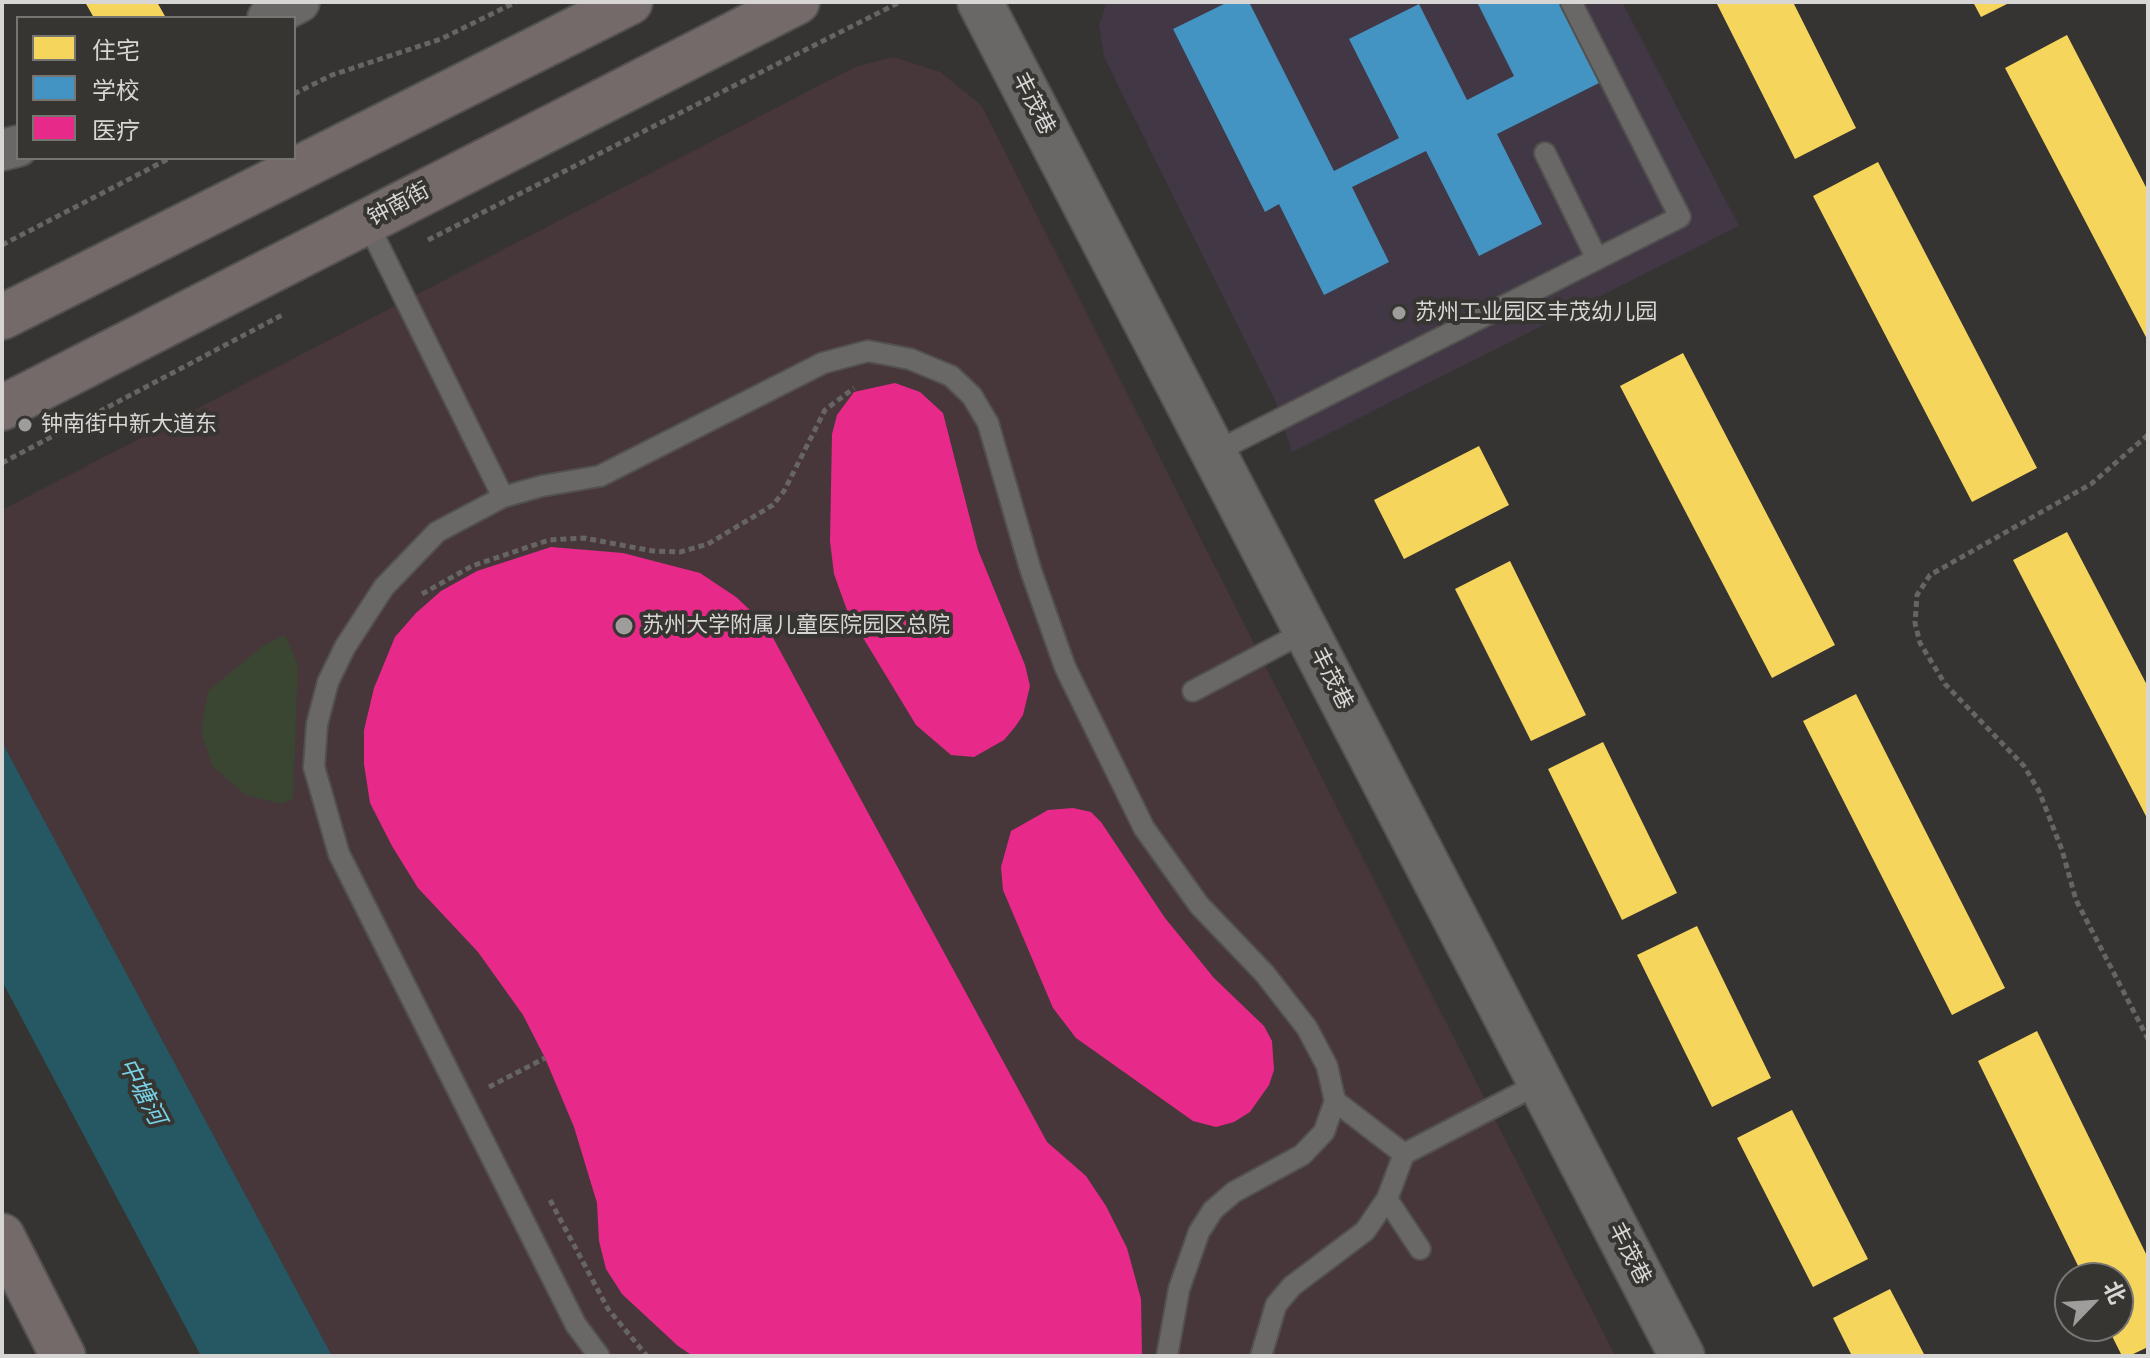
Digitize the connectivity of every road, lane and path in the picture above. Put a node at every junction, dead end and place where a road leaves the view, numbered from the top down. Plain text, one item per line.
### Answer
1 (299, 2) edge
2 (516, 2) edge
3 (630, 2) edge
4 (797, 2) edge
5 (900, 2) edge
6 (980, 2) edge
7 (1571, 2) edge
8 (272, 16) edge
9 (296, 93) edge
10 (1545, 153) dead end
11 (166, 160) edge
12 (367, 222) junction
13 (2, 245) edge
14 (1597, 259) junction
15 (387, 262) junction
16 (289, 311) dead end
17 (2, 317) edge
18 (866, 383) dead end
19 (2, 408) edge
20 (2148, 435) edge
21 (1213, 453) junction
22 (2, 463) edge
23 (503, 497) junction
24 (417, 597) dead end
25 (1306, 631) junction
26 (1193, 691) dead end
27 (2148, 1039) edge
28 (545, 1058) dead end
29 (1540, 1083) junction
30 (463, 1100) junction
31 (1335, 1101) junction
32 (1404, 1154) junction
33 (1387, 1199) junction
34 (2, 1236) edge
35 (1420, 1249) dead end
36 (63, 1356) edge
37 (599, 1356) edge
38 (1167, 1356) edge
39 (1261, 1356) edge
40 (1682, 1356) edge

1 - 8 street
2 - 9 path
3 - 17 main road
4 - 12 main road, 钟南街
5 - 15 path
6 - 21 street, 丰茂巷
7 - 14 lane
10 - 14 lane
11 - 13 path
12 - 15 lane
12 - 19 main road, 钟南街
14 - 21 lane
15 - 23 lane
16 - 22 path
18 - 24 path
20 - 27 path
21 - 25 street, 丰茂巷
23 - 30 lane
23 - 31 lane
25 - 26 lane
25 - 29 street, 丰茂巷
28 - 30 path
29 - 32 lane
29 - 40 street, 丰茂巷
30 - 37 lane
31 - 32 lane
31 - 38 lane
32 - 33 lane
33 - 35 lane
33 - 39 lane
34 - 36 main road

